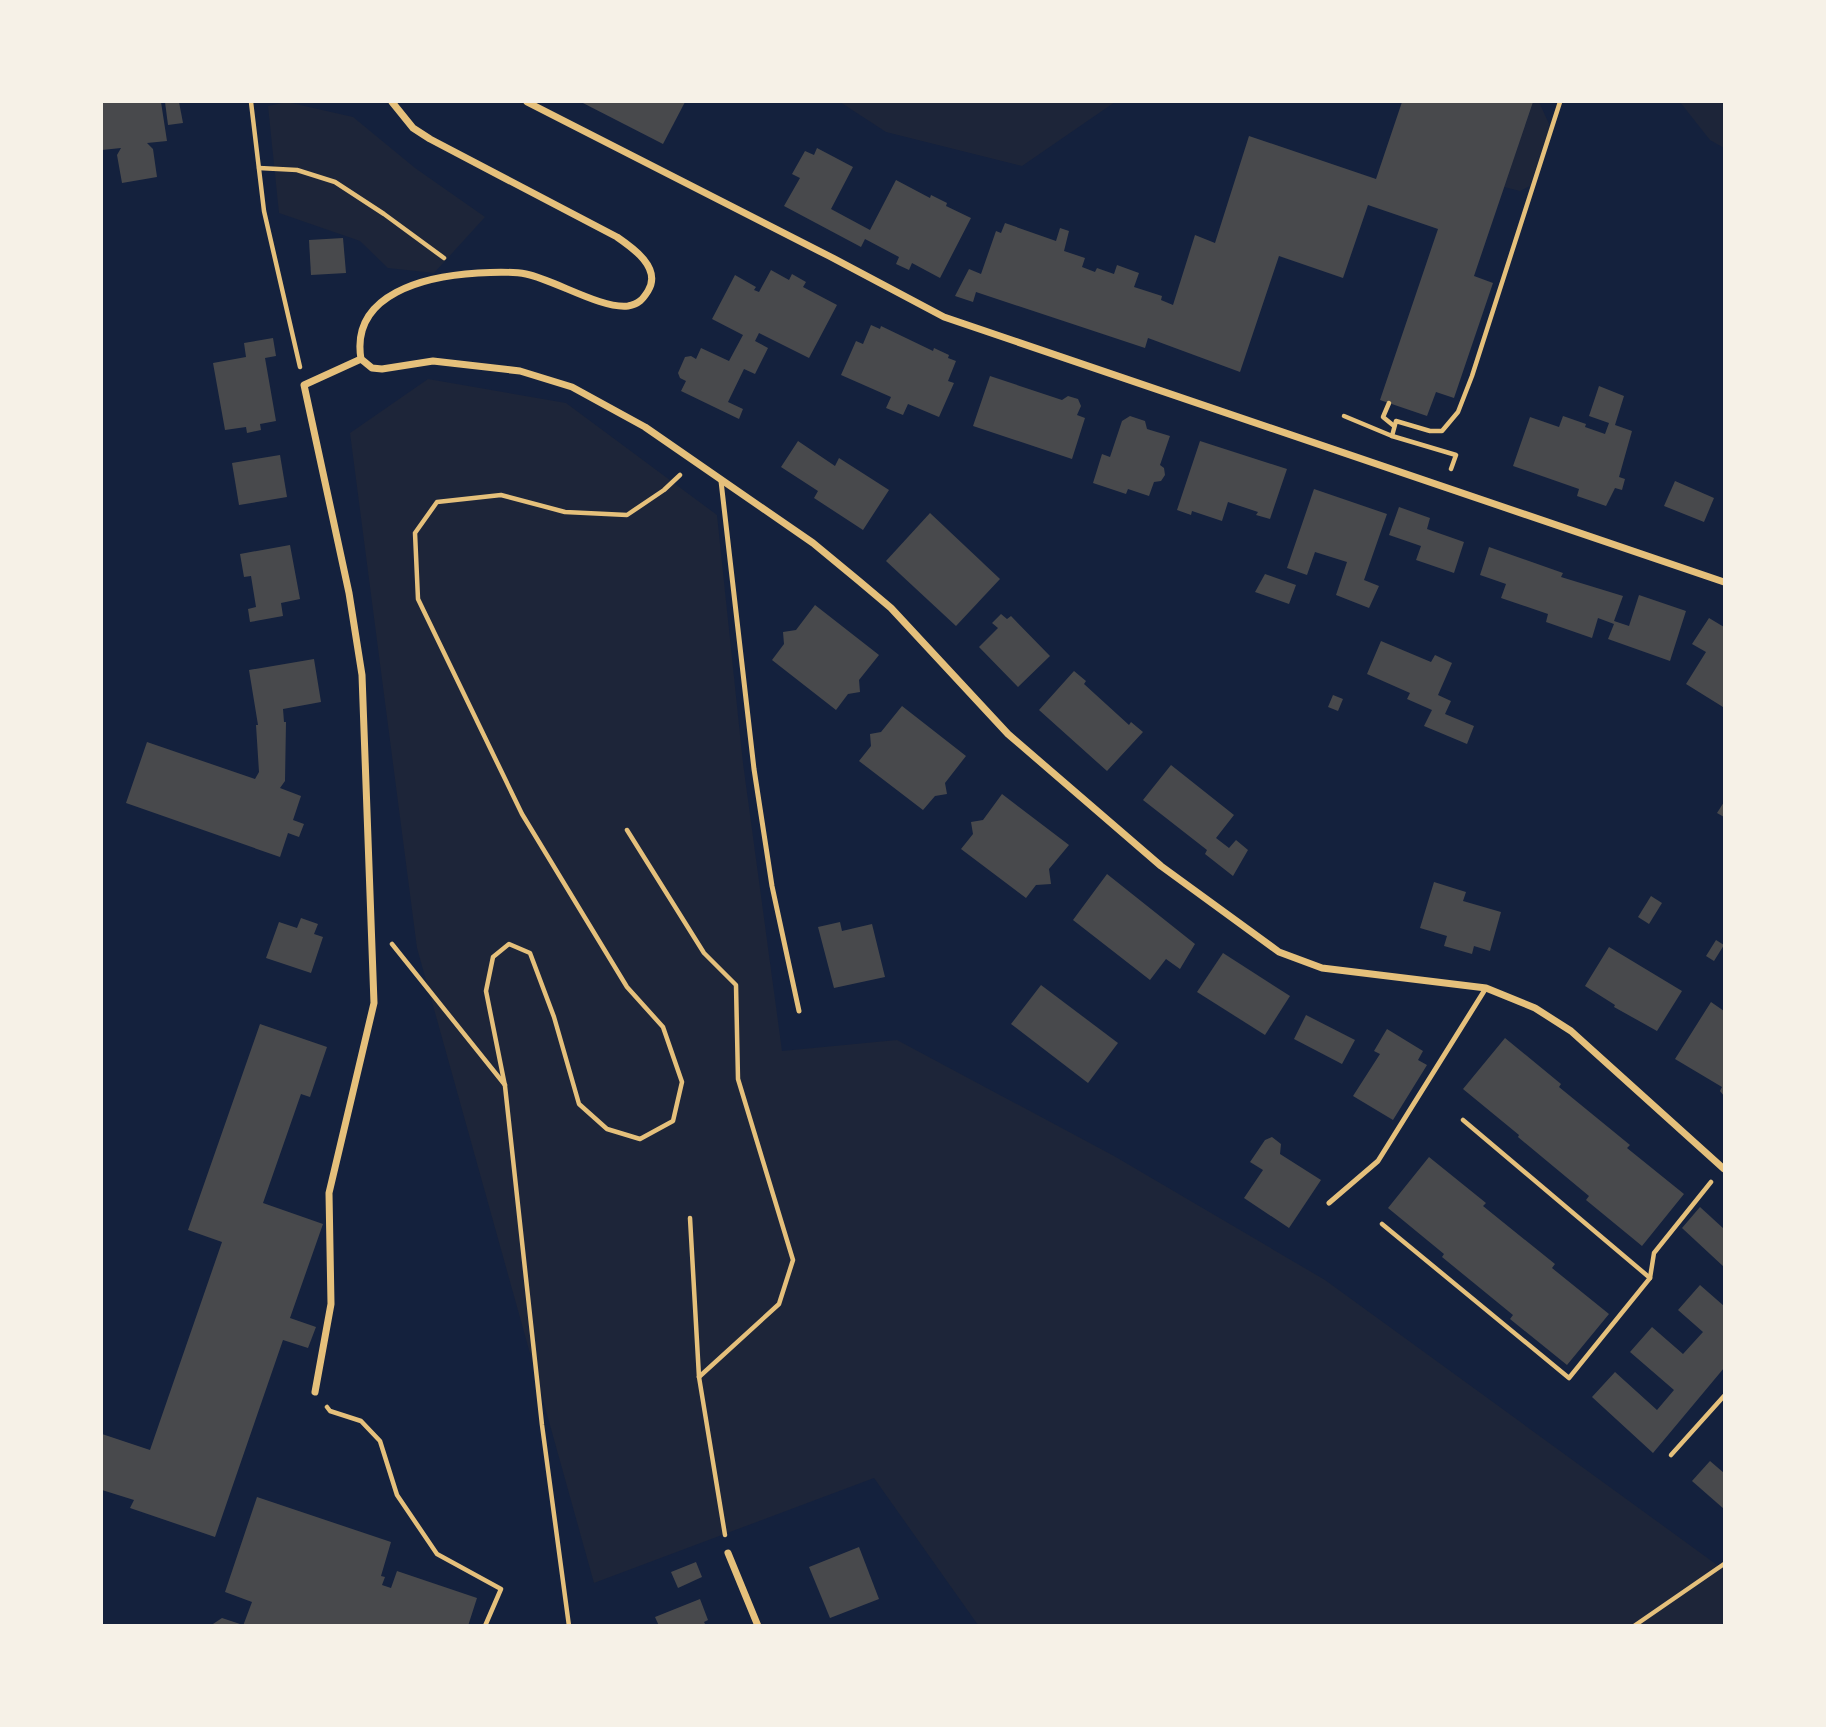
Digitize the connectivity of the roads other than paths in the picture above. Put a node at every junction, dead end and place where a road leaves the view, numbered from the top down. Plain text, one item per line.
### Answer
1 (392, 102) edge
2 (527, 102) edge
3 (361, 359) junction
4 (721, 481) junction
5 (1724, 582) edge
6 (1486, 988) junction
7 (799, 1011) dead end
8 (1724, 1168) edge
9 (1329, 1203) dead end
10 (316, 1392) road end
11 (728, 1553) road end
12 (758, 1626) edge

1 - 3 street
2 - 5 street
3 - 4 street
3 - 10 street
4 - 6 street
4 - 7 lane
6 - 8 street
6 - 9 lane
11 - 12 street

